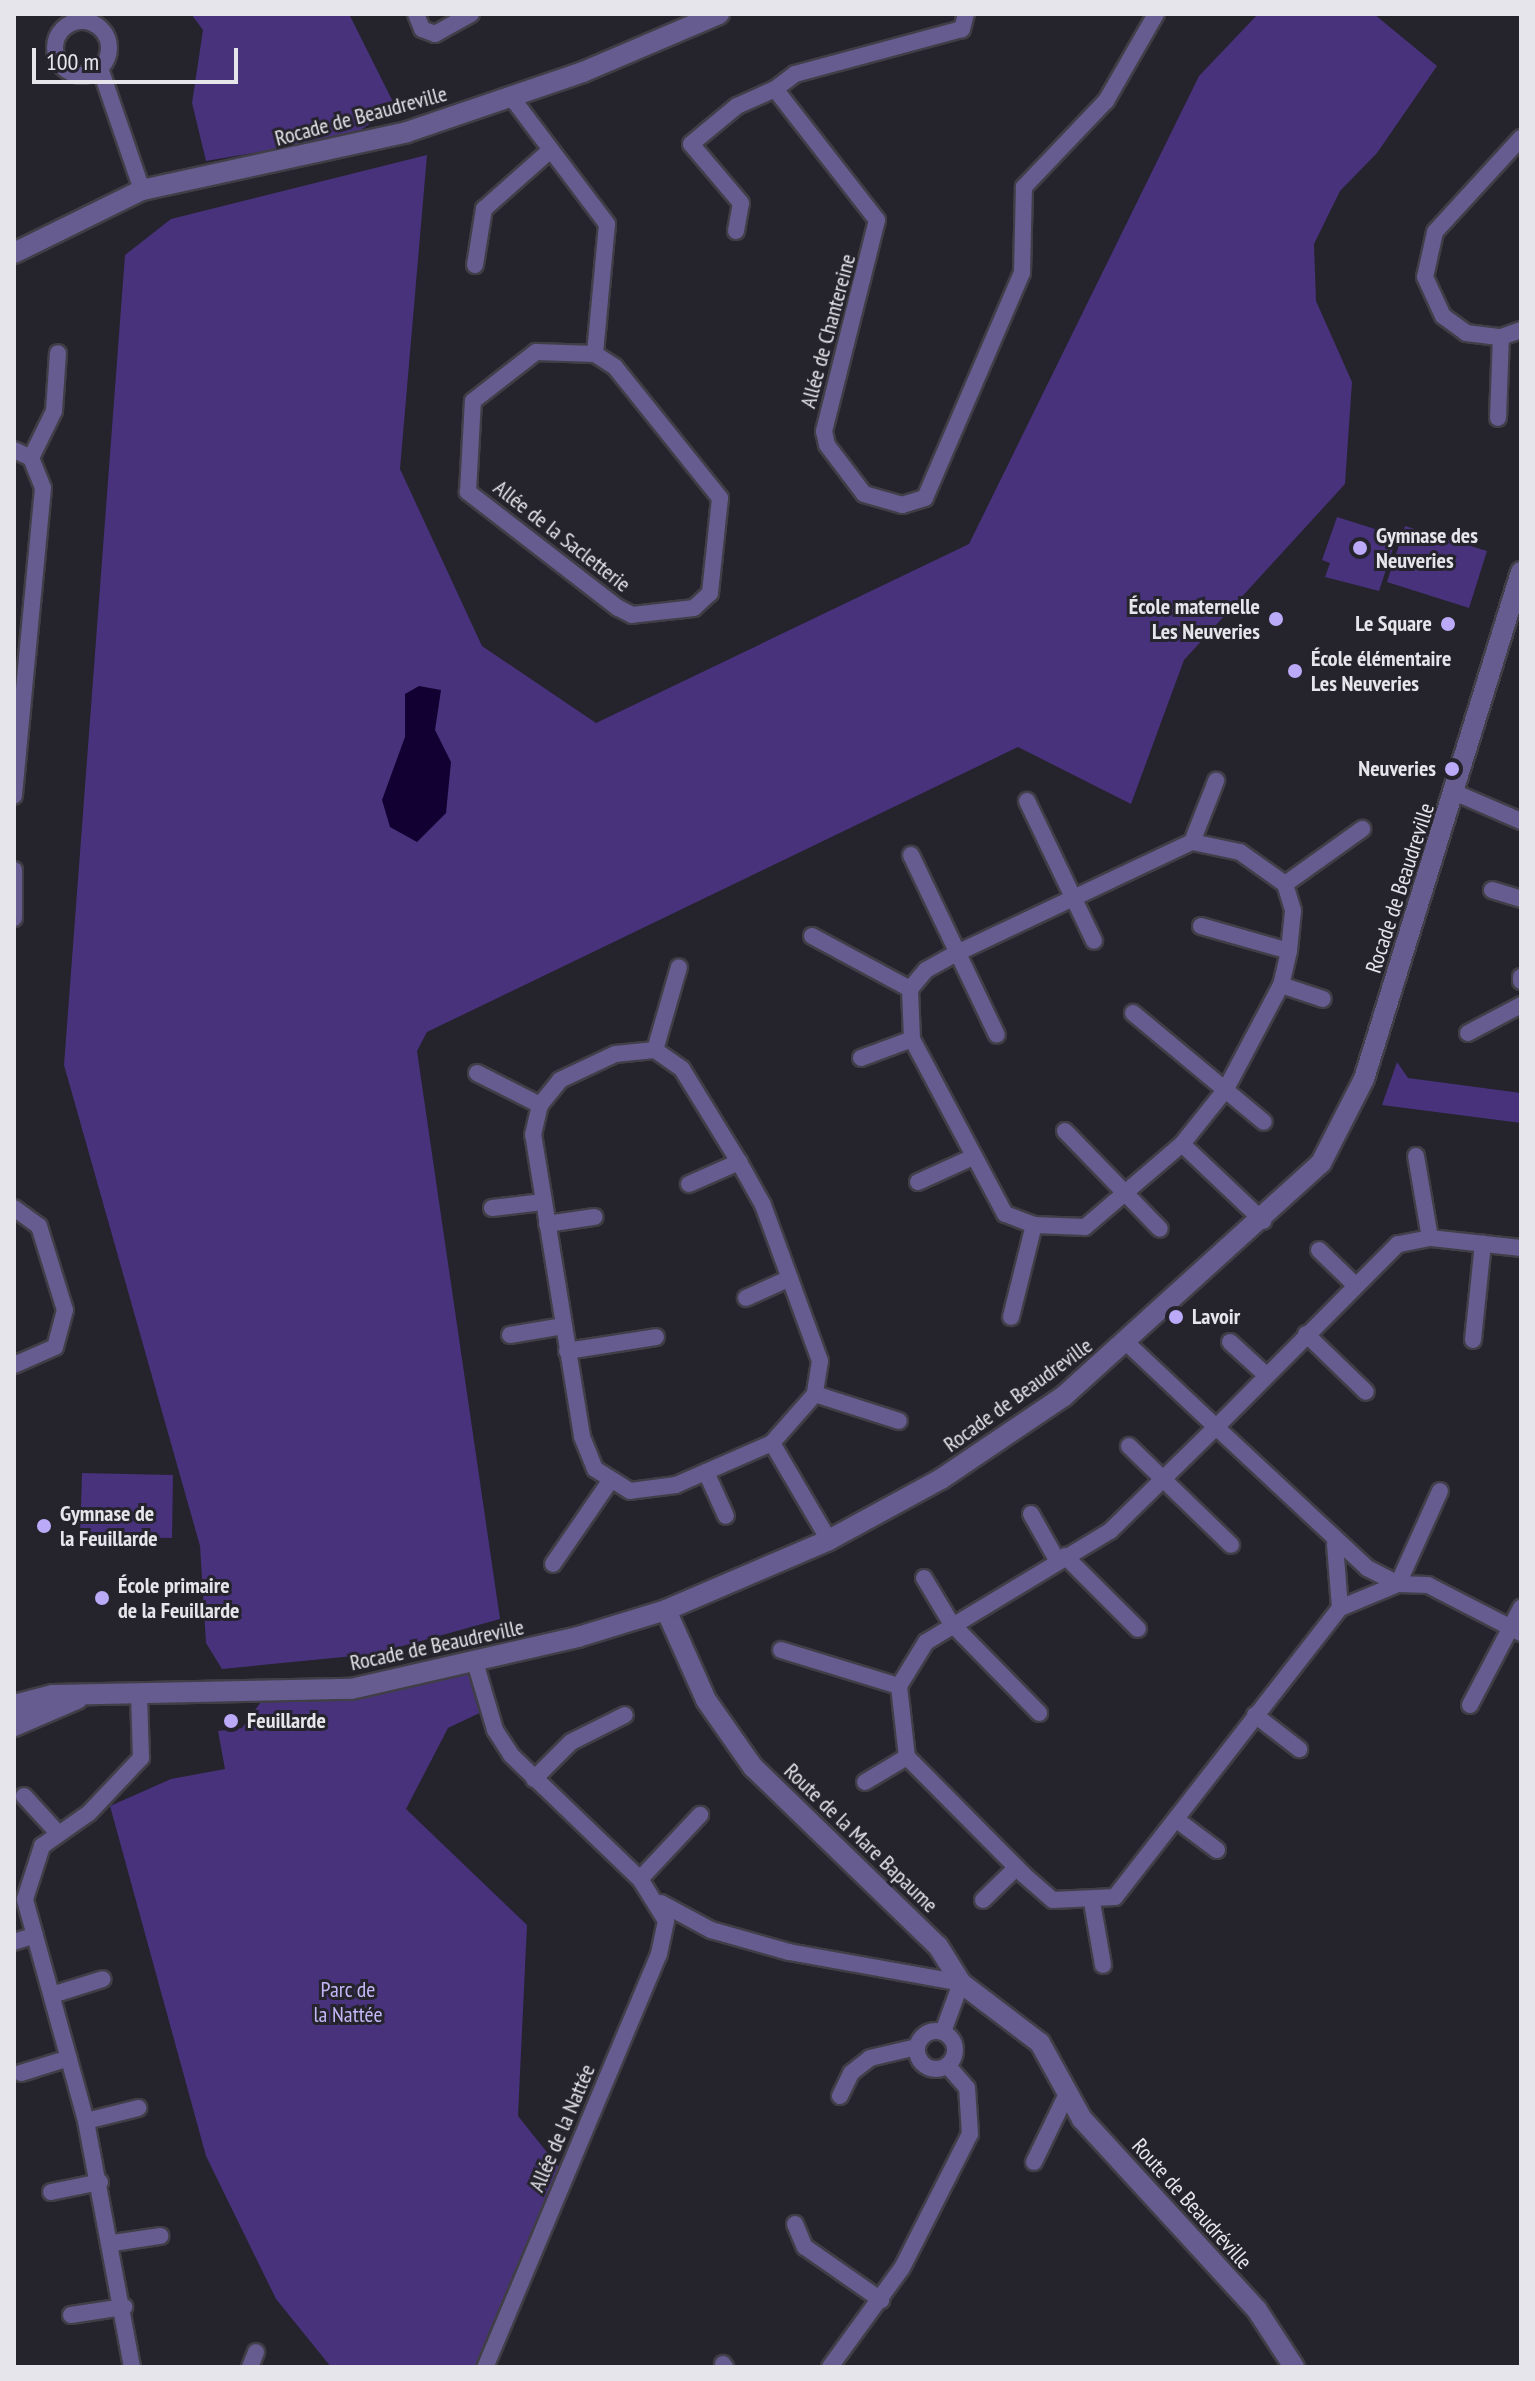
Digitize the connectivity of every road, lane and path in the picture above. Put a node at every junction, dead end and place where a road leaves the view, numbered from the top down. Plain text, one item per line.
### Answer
1 (416, 14) edge
2 (471, 14) edge
3 (719, 14) edge
4 (966, 14) edge
5 (1156, 14) edge
6 (100, 68) dead end
7 (775, 89) junction
8 (512, 98) junction
9 (1521, 138) edge
10 (547, 153) junction
11 (142, 190) junction
12 (736, 231) dead end
13 (14, 253) edge
14 (475, 265) dead end
15 (1521, 330) edge
16 (1501, 337) junction
17 (58, 353) dead end
18 (595, 354) junction
19 (1498, 418) dead end
20 (14, 450) edge
21 (31, 458) junction
22 (1521, 572) edge
23 (17, 718) edge
24 (1216, 781) dead end
25 (1456, 793) junction
26 (14, 796) edge
27 (1027, 801) dead end
28 (1521, 821) edge
29 (1362, 829) dead end
30 (1192, 842) junction
31 (911, 855) dead end
32 (14, 870) edge
33 (1285, 884) junction
34 (1492, 890) dead end
35 (1521, 899) edge
36 (1076, 900) junction
37 (14, 918) edge
38 (1201, 926) dead end
39 (812, 936) dead end
40 (1094, 941) dead end
41 (1289, 951) junction
42 (957, 953) junction
43 (679, 967) dead end
44 (1281, 985) junction
45 (910, 989) junction
46 (1323, 999) dead end
47 (1521, 1005) edge
48 (1133, 1013) dead end
49 (1468, 1033) dead end
50 (997, 1035) dead end
51 (912, 1039) junction
52 (655, 1050) junction
53 (861, 1058) dead end
54 (477, 1073) dead end
55 (1226, 1089) junction
56 (540, 1105) junction
57 (1264, 1122) dead end
58 (1065, 1131) dead end
59 (1182, 1144) junction
60 (1416, 1156) dead end
61 (971, 1158) junction
62 (739, 1162) junction
63 (918, 1182) dead end
64 (689, 1184) dead end
65 (1126, 1191) junction
66 (543, 1202) junction
67 (14, 1208) edge
68 (492, 1208) dead end
69 (594, 1217) dead end
70 (1263, 1221) junction
71 (547, 1224) junction
72 (1034, 1225) junction
73 (1160, 1229) dead end
74 (1430, 1238) junction
75 (1483, 1244) junction
76 (1521, 1248) edge
77 (1319, 1250) dead end
78 (790, 1278) junction
79 (1353, 1283) junction
80 (746, 1298) dead end
81 (1011, 1317) dead end
82 (563, 1326) junction
83 (1306, 1334) junction
84 (510, 1335) dead end
85 (656, 1337) dead end
86 (1473, 1340) dead end
87 (1230, 1342) dead end
88 (1128, 1344) junction
89 (567, 1351) junction
90 (14, 1365) edge
91 (1266, 1375) junction
92 (1366, 1392) dead end
93 (815, 1394) junction
94 (899, 1421) dead end
95 (1216, 1427) junction
96 (772, 1443) junction
97 (1129, 1446) dead end
98 (706, 1472) junction
99 (610, 1481) junction
100 (1164, 1483) junction
101 (1440, 1491) dead end
102 (1031, 1514) dead end
103 (726, 1516) dead end
104 (829, 1540) junction
105 (1335, 1544) junction
106 (1231, 1545) dead end
107 (1061, 1558) junction
108 (553, 1564) dead end
109 (924, 1578) dead end
110 (1398, 1584) junction
111 (1340, 1608) junction
112 (1521, 1608) edge
113 (666, 1610) junction
114 (951, 1623) junction
115 (1138, 1629) dead end
116 (1516, 1630) edge
117 (781, 1650) dead end
118 (475, 1662) junction
119 (899, 1686) junction
120 (139, 1696) junction
121 (82, 1697) junction
122 (14, 1705) edge
123 (1470, 1705) dead end
124 (1039, 1713) dead end
125 (625, 1715) dead end
126 (1255, 1715) junction
127 (14, 1726) edge
128 (1299, 1749) dead end
129 (907, 1757) junction
130 (534, 1779) junction
131 (865, 1782) dead end
132 (24, 1796) dead end
133 (700, 1815) dead end
134 (1177, 1820) junction
135 (55, 1830) junction
136 (1217, 1850) dead end
137 (1017, 1867) junction
138 (640, 1879) junction
139 (983, 1900) dead end
140 (1092, 1902) junction
141 (661, 1903) junction
142 (35, 1935) junction
143 (14, 1942) edge
144 (1103, 1965) dead end
145 (103, 1979) dead end
146 (961, 1983) junction
147 (52, 1995) junction
148 (943, 2032) junction
149 (917, 2047) junction
150 (69, 2058) junction
151 (947, 2065) junction
152 (21, 2073) dead end
153 (1056, 2074) joint
154 (840, 2096) dead end
155 (1065, 2098) junction
156 (138, 2108) dead end
157 (86, 2121) junction
158 (1034, 2162) dead end
159 (100, 2182) junction
160 (51, 2192) dead end
161 (795, 2224) dead end
162 (160, 2236) dead end
163 (113, 2243) junction
164 (881, 2300) junction
165 (124, 2307) junction
166 (71, 2315) dead end
167 (132, 2367) edge
168 (485, 2367) edge
169 (830, 2367) edge
170 (1294, 2367) edge

1 - 2 street
3 - 8 street, Rocade de Beaudreville
4 - 7 street
5 - 7 street, Allée de Chantereine
6 - 11 street
7 - 12 street
8 - 10 street
8 - 11 street, Rocade de Beaudreville
9 - 16 street
10 - 14 street
10 - 18 street
11 - 13 street, Rocade de Beaudreville
15 - 16 street
16 - 19 street
17 - 21 street
18 - 18 street, Allée de la Sacletterie
20 - 21 street
21 - 23 street
22 - 25 street, Rocade de Beaudreville
23 - 26 street
24 - 30 street
25 - 28 street
25 - 70 street, Rocade de Beaudreville
27 - 36 street
29 - 33 street
30 - 33 street
30 - 36 street
31 - 42 street
32 - 37 street
33 - 41 street
34 - 35 street
36 - 40 street
36 - 42 street
38 - 41 street
39 - 45 street
41 - 44 street
42 - 45 street
42 - 50 street
43 - 52 street
44 - 46 street
44 - 55 street
45 - 51 street
47 - 49 street
48 - 55 street
51 - 53 street
51 - 61 street
52 - 56 street
52 - 62 street
54 - 56 street
55 - 57 street
55 - 59 street
56 - 66 street
58 - 65 street
59 - 65 street
59 - 70 street
60 - 74 street
61 - 63 street
61 - 72 street
62 - 64 street
62 - 78 street
65 - 72 street
65 - 73 street
66 - 68 street
66 - 71 street
67 - 90 street
69 - 71 street
70 - 88 street, Rocade de Beaudreville
71 - 82 street
72 - 81 street
74 - 75 street
74 - 79 street
75 - 76 street
75 - 86 street
77 - 79 street
78 - 80 street
78 - 93 street
79 - 83 street
82 - 84 street
82 - 89 street
83 - 91 street
83 - 92 street
85 - 89 street
87 - 91 street
88 - 95 street
88 - 104 street, Rocade de Beaudreville
89 - 99 street
91 - 95 street
93 - 94 street
93 - 96 street
95 - 100 street
95 - 105 street
96 - 98 street
96 - 104 street
97 - 100 street
98 - 99 street
98 - 103 street
99 - 108 street
100 - 106 street
100 - 107 street
101 - 110 street
102 - 107 street
104 - 113 street, Rocade de Beaudreville
105 - 110 street
105 - 111 street
107 - 114 street
107 - 115 street
109 - 114 street
110 - 111 street
110 - 116 street
111 - 126 street
112 - 116 street
113 - 118 street, Rocade de Beaudreville
113 - 146 street, Route de la Mare Bapaume
114 - 119 street
114 - 124 street
116 - 123 street
117 - 119 street
118 - 120 street, Rocade de Beaudreville
118 - 130 street
119 - 129 street
120 - 121 street, Rocade de Beaudreville
120 - 135 street
121 - 122 street, Rocade de Beaudreville
121 - 127 street, Rocade de Beaudreville
125 - 130 street
126 - 128 street
126 - 134 street
129 - 131 street
129 - 137 street
130 - 138 street
132 - 135 street
133 - 138 street
134 - 136 street
134 - 140 street
135 - 142 street
137 - 139 street
137 - 140 street
138 - 141 street
140 - 144 street
141 - 146 street
141 - 168 street, Allée de la Nattée
142 - 143 street
142 - 147 street
145 - 147 street
146 - 148 street
146 - 153 street, Route de la Mare Bapaume
147 - 150 street
148 - 149 street
148 - 151 street
149 - 151 street
149 - 154 street
150 - 152 street
150 - 157 street
151 - 164 street
153 - 155 street, Route de Beaudréville
155 - 158 street
155 - 170 street, Route de Beaudréville
156 - 157 street
157 - 159 street
159 - 160 street
159 - 163 street
161 - 164 street
162 - 163 street
163 - 165 street
164 - 169 street
165 - 166 street
165 - 167 street

